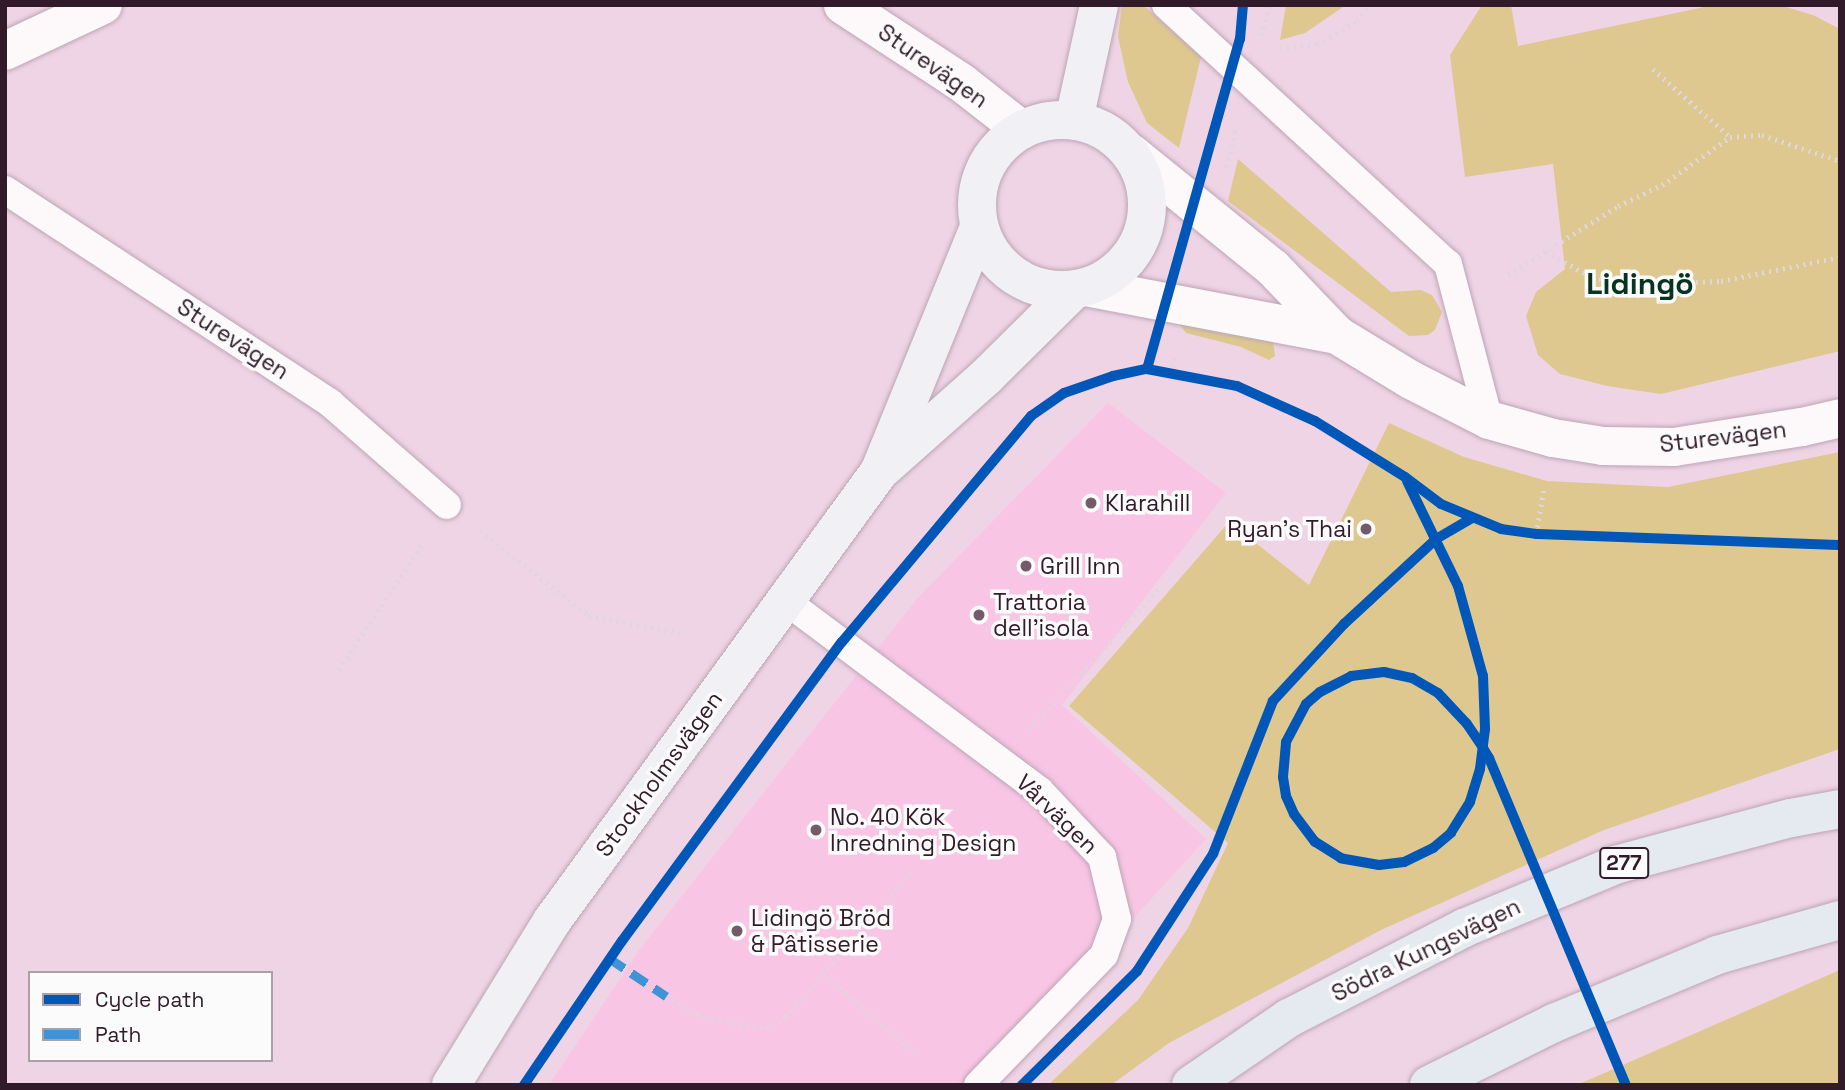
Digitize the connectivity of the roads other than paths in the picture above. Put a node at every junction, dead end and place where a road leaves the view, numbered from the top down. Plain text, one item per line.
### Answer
1 (103, 5) edge
2 (843, 5) edge
3 (1099, 5) edge
4 (1166, 5) edge
5 (5, 51) edge
6 (1074, 120) junction
7 (1021, 130) junction
8 (1131, 153) junction
9 (5, 190) edge
10 (979, 227) junction
11 (1080, 289) junction
12 (1338, 335) junction
13 (1840, 418) edge
14 (1489, 420) junction
15 (879, 472) junction
16 (447, 505) road end
17 (786, 601) junction
18 (1840, 809) edge
19 (1840, 920) edge
20 (451, 1085) edge
21 (978, 1085) edge
22 (1191, 1085) edge
23 (1429, 1085) edge

1 - 5 street
2 - 7 street, Sturevägen
3 - 6 street
4 - 14 lane
6 - 7 street, Stockholmsvägen
6 - 8 street, Stockholmsvägen
7 - 10 street, Stockholmsvägen
8 - 11 street, Stockholmsvägen
8 - 12 street, Sturevägen
9 - 16 lane, Sturevägen
10 - 11 street, Stockholmsvägen
10 - 15 street, Stockholmsvägen
11 - 12 street, Sturevägen
11 - 15 street, Stockholmsvägen
12 - 14 street, Sturevägen
13 - 14 street, Sturevägen
15 - 17 street, Stockholmsvägen
17 - 20 street, Stockholmsvägen
17 - 21 lane, Vårvägen
18 - 22 main road, Södra Kungsvägen / 277
19 - 23 main road

